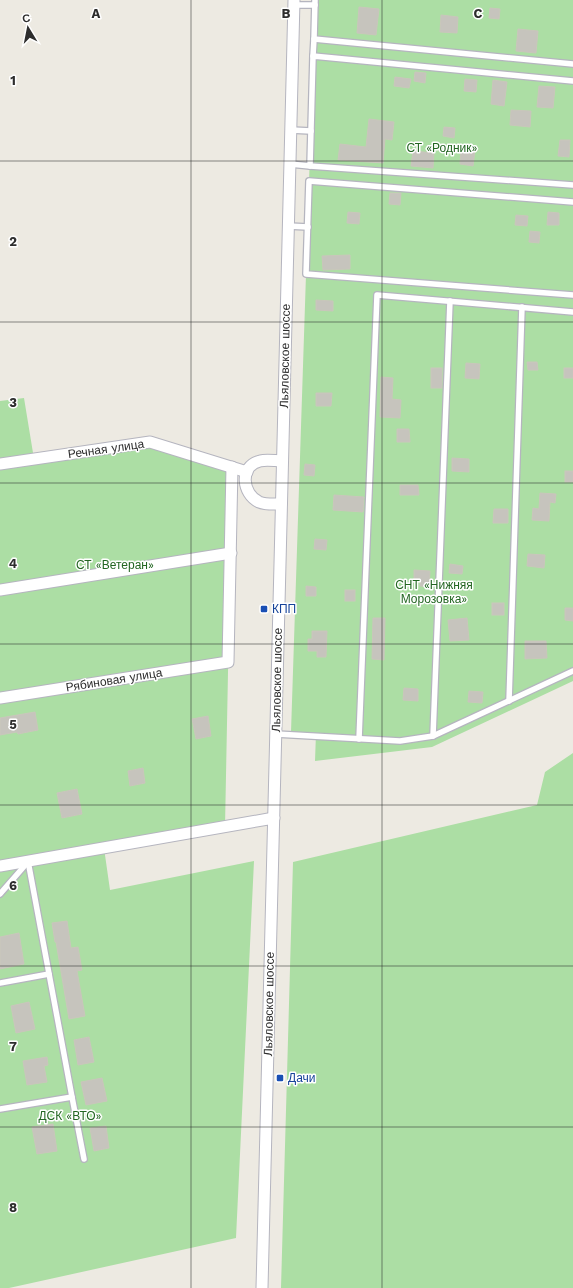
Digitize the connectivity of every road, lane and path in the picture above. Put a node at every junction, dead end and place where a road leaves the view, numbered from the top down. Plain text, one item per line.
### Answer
1 (294, 2) edge
2 (315, 3) edge
3 (314, 39) junction
4 (313, 56) junction
5 (573, 64) edge
6 (573, 81) edge
7 (291, 130) junction
8 (311, 131) junction
9 (290, 164) junction
10 (310, 166) junction
11 (573, 185) edge
12 (573, 202) edge
13 (288, 226) junction
14 (308, 227) junction
15 (573, 295) edge
16 (450, 301) junction
17 (522, 307) junction
18 (573, 312) edge
19 (282, 461) junction
20 (0, 464) edge
21 (232, 467) junction
22 (247, 472) junction
23 (281, 504) junction
24 (230, 553) junction
25 (0, 590) edge
26 (573, 672) edge
27 (0, 698) edge
28 (509, 702) junction
29 (276, 734) junction
30 (433, 736) junction
31 (359, 739) junction
32 (274, 818) junction
33 (28, 861) junction
34 (0, 866) edge
35 (0, 894) edge
36 (49, 974) junction
37 (0, 983) edge
38 (72, 1097) junction
39 (0, 1109) edge
40 (84, 1160) dead end
41 (262, 1288) edge

1 - 2 lane
1 - 7 street, Льяловское шоссе
2 - 3 lane
3 - 4 lane
3 - 5 lane
4 - 6 lane
4 - 8 lane
7 - 8 lane
7 - 9 street, Льяловское шоссе
8 - 10 lane
9 - 10 lane
9 - 13 street, Льяловское шоссе
10 - 11 lane
12 - 14 lane
13 - 14 lane
13 - 19 street, Льяловское шоссе
14 - 15 lane
16 - 17 lane
16 - 30 lane
16 - 31 lane
17 - 18 lane
17 - 28 lane
19 - 22 street
19 - 23 street, Льяловское шоссе
20 - 21 street, Речная улица
21 - 22 street, Речная улица
21 - 24 street
22 - 23 street
23 - 29 street, Льяловское шоссе
24 - 25 street
24 - 27 street, Рябиновая улица
26 - 28 lane
28 - 30 lane
29 - 31 lane
29 - 32 street, Льяловское шоссе
30 - 31 lane
32 - 33 street
32 - 41 street, Льяловское шоссе
33 - 34 street
33 - 35 lane
33 - 36 lane
36 - 37 lane
36 - 38 lane
38 - 39 lane
38 - 40 lane

